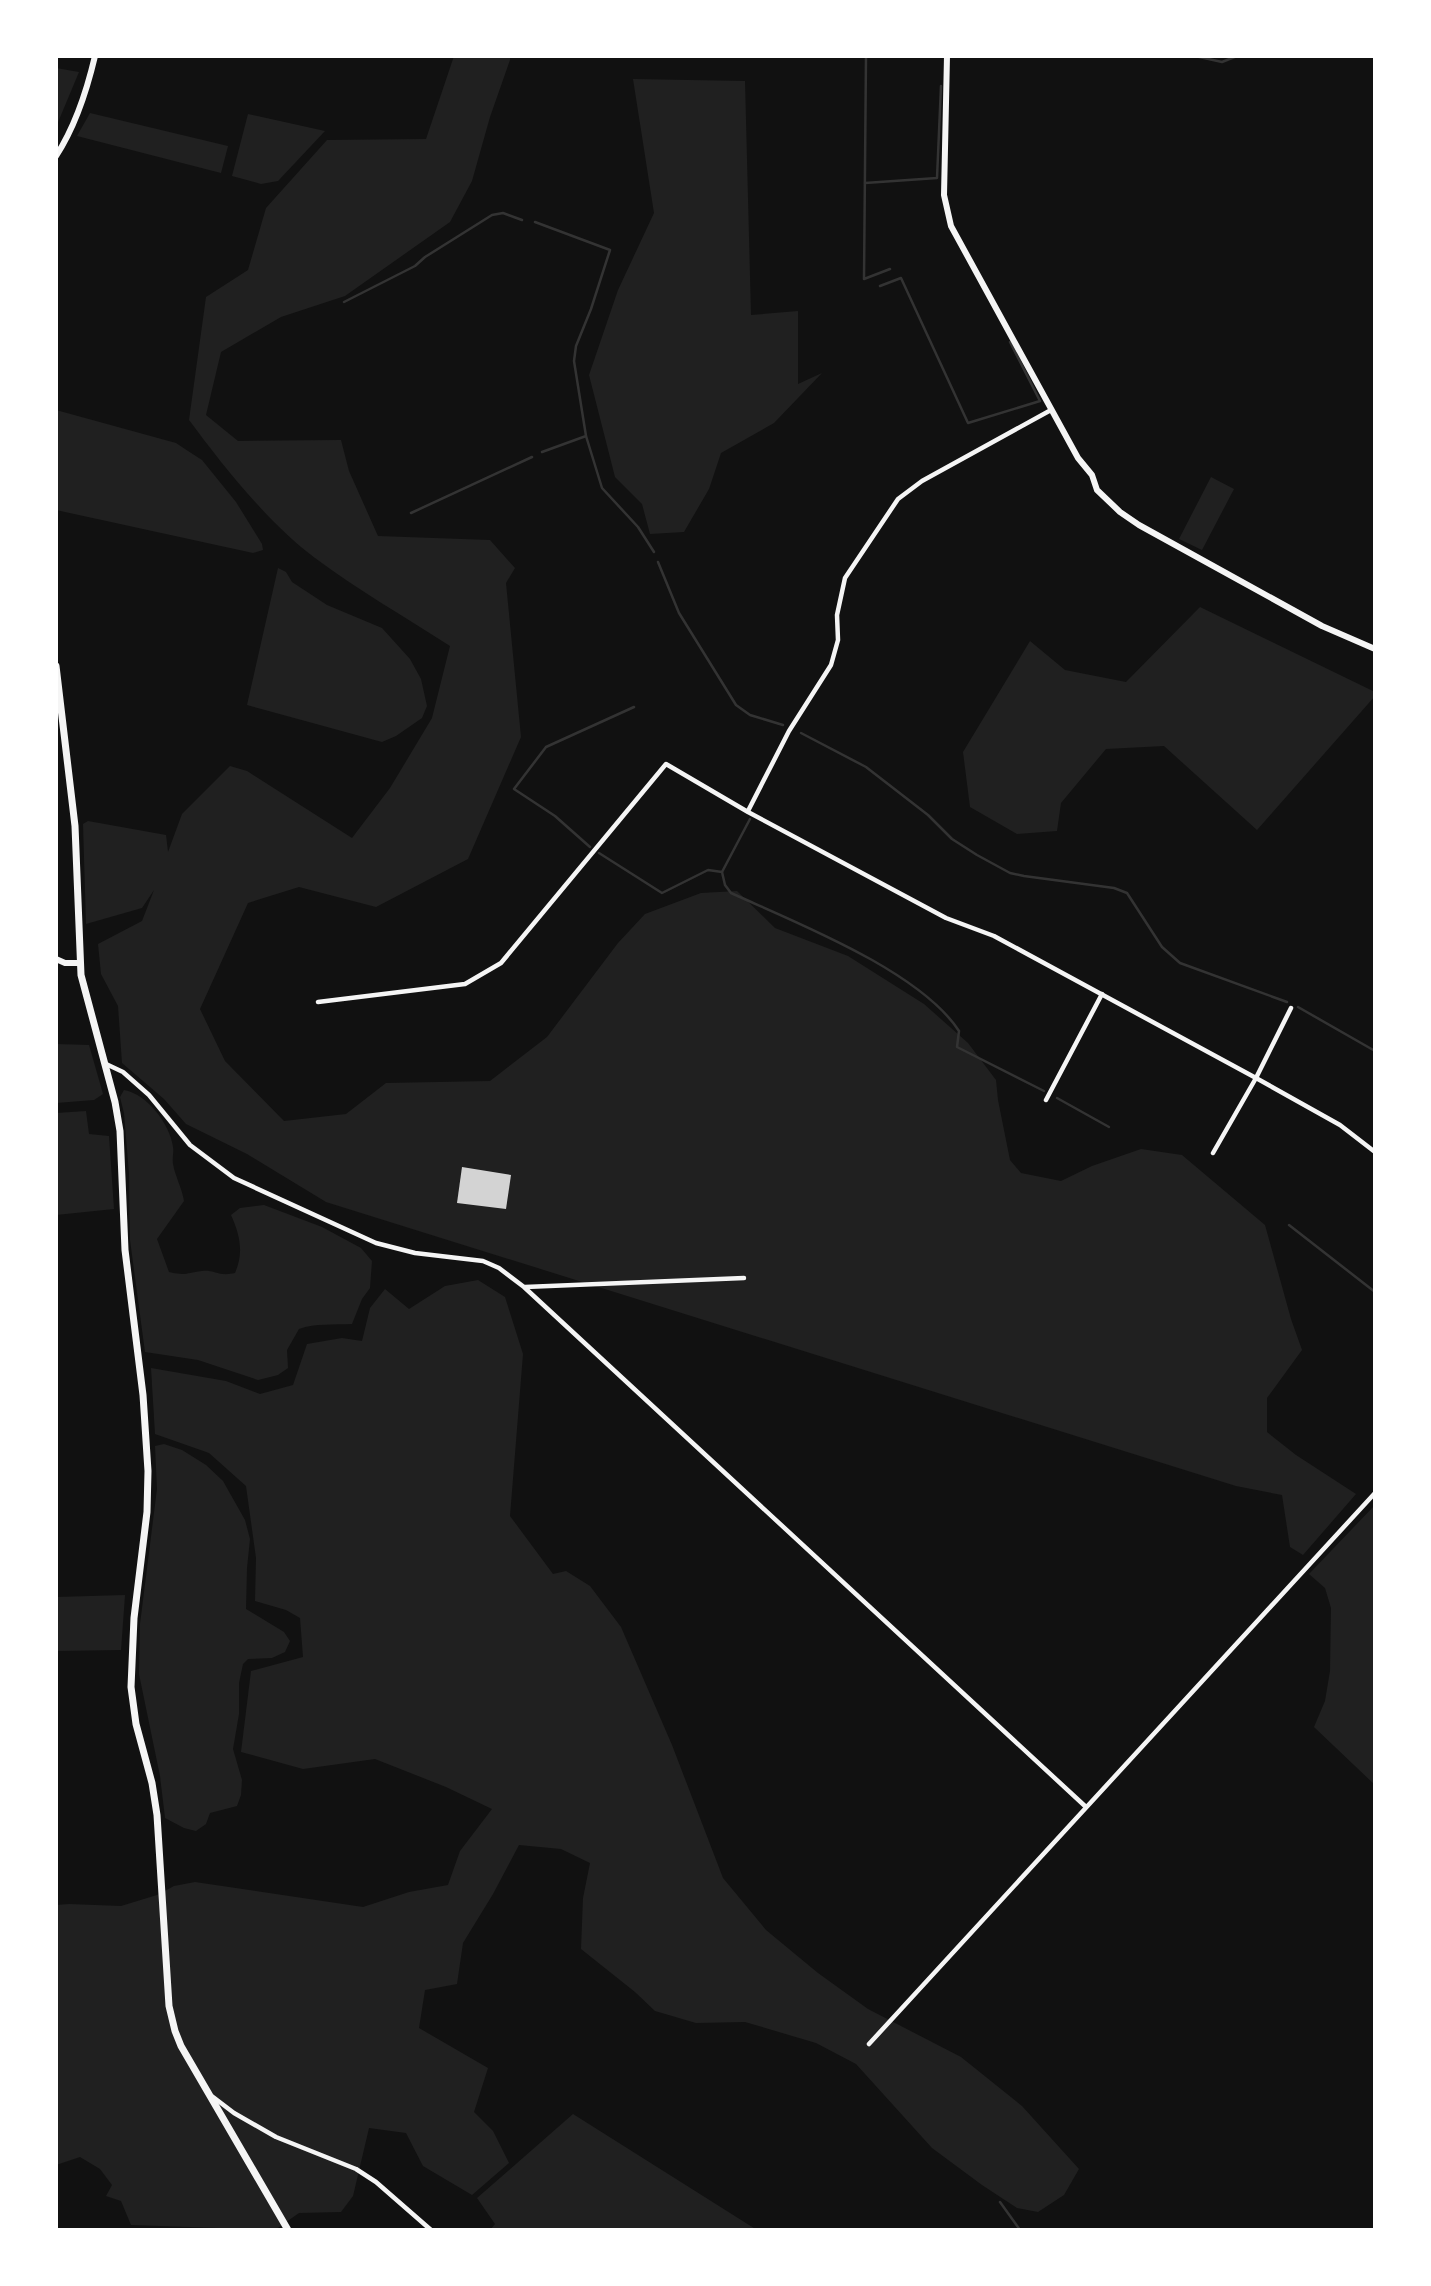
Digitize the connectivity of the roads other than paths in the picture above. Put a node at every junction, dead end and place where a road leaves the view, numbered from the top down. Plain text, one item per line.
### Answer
1 (95, 56) edge
2 (947, 56) edge
3 (56, 156) edge
4 (1052, 409) junction
5 (1375, 649) edge
6 (56, 666) edge
7 (748, 811) junction
8 (56, 959) edge
9 (80, 962) junction
10 (1102, 994) junction
11 (318, 1002) dead end
12 (1291, 1008) dead end
13 (105, 1063) junction
14 (1255, 1078) junction
15 (1046, 1100) dead end
16 (1375, 1152) edge
17 (1213, 1153) dead end
18 (744, 1278) dead end
19 (524, 1287) junction
20 (1375, 1493) edge
21 (1086, 1807) junction
22 (869, 2044) dead end
23 (211, 2095) junction
24 (288, 2230) edge
25 (431, 2230) edge

1 - 3 street
2 - 4 street
4 - 5 street
4 - 7 street
6 - 9 main road
7 - 10 street
7 - 11 street
8 - 9 street
9 - 13 main road
10 - 14 street
10 - 15 street
12 - 14 street
13 - 19 street
13 - 23 main road
14 - 16 street
14 - 17 street
18 - 19 street
19 - 21 street
20 - 21 street
21 - 22 street
23 - 24 main road
23 - 25 street

